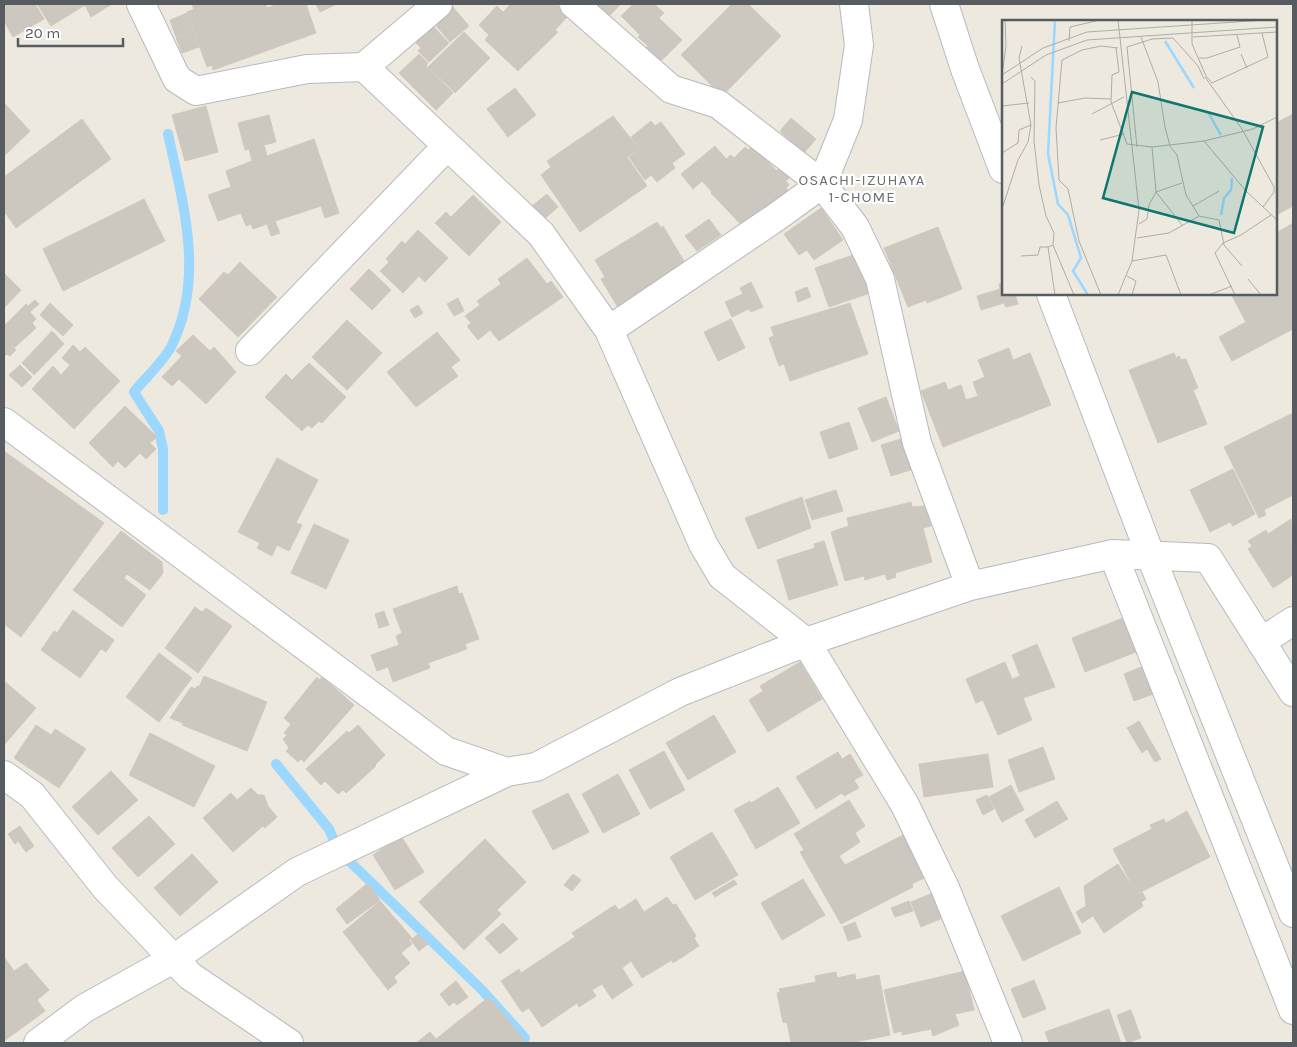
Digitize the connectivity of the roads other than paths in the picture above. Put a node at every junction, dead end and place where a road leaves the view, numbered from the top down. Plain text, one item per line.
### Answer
1 (141, 4) edge
2 (438, 4) edge
3 (574, 4) edge
4 (854, 4) edge
5 (944, 4) edge
6 (364, 67) junction
7 (447, 146) junction
8 (1002, 166) edge
9 (822, 184) junction
10 (1051, 295) edge
11 (609, 330) junction
12 (250, 351) dead end
13 (4, 422) edge
14 (1113, 554) junction
15 (1150, 554) junction
16 (970, 586) junction
17 (1293, 621) edge
18 (806, 642) junction
19 (1261, 642) junction
20 (1293, 692) edge
21 (507, 772) junction
22 (4, 775) edge
23 (1293, 913) edge
24 (175, 958) junction
25 (1293, 1010) edge
26 (38, 1043) edge
27 (289, 1043) edge
28 (1008, 1043) edge

1 - 6 street
2 - 6 street
3 - 9 street
4 - 9 street
5 - 8 street
6 - 7 street
7 - 11 street
7 - 12 street
9 - 11 street
9 - 16 street
10 - 15 street
11 - 18 street
13 - 21 street
14 - 15 street
14 - 16 street
14 - 25 street
15 - 19 street
15 - 23 street
16 - 18 street
17 - 19 street
18 - 21 street
18 - 28 street
19 - 20 street
21 - 24 street
22 - 24 street
24 - 26 street
24 - 27 street

